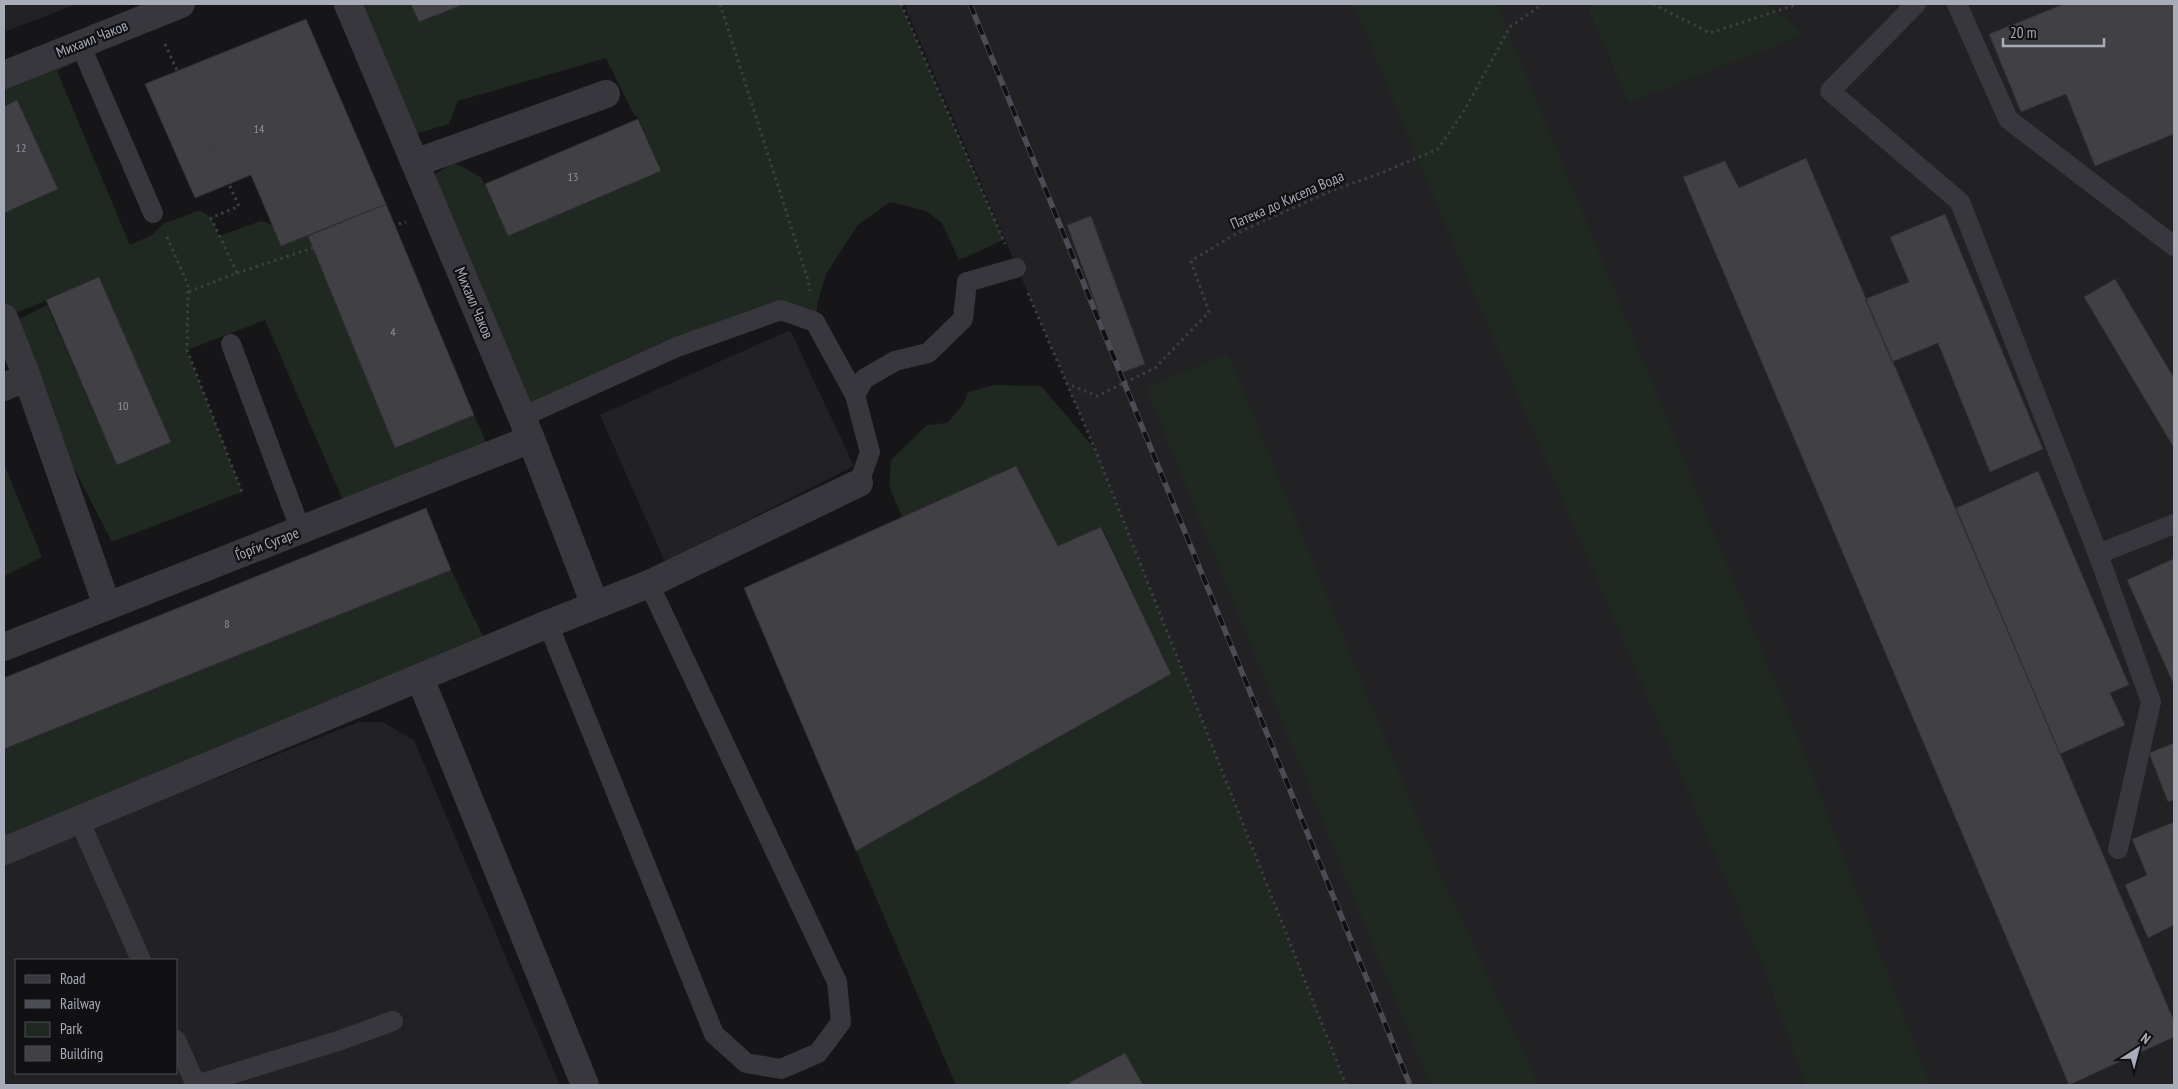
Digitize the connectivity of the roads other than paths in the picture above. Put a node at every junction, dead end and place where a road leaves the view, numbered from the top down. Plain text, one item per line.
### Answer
1 (181, 4) edge
2 (348, 4) edge
3 (1916, 4) edge
4 (1958, 4) edge
5 (80, 44) junction
6 (4, 74) edge
7 (606, 94) dead end
8 (415, 163) junction
9 (153, 213) road end
10 (2174, 246) edge
11 (1016, 268) road end
12 (4, 318) edge
13 (230, 344) dead end
14 (16, 382) edge
15 (854, 395) junction
16 (526, 428) junction
17 (859, 482) joint
18 (2174, 524) edge
19 (301, 531) junction
20 (2098, 554) junction
21 (649, 584) junction
22 (595, 605) junction
23 (107, 606) junction
24 (548, 624) junction
25 (4, 647) edge
26 (420, 678) junction
27 (80, 820) junction
28 (2118, 849) dead end
29 (4, 851) edge
30 (141, 959) edge
31 (393, 1021) dead end
32 (178, 1044) edge
33 (196, 1085) edge
34 (585, 1085) edge

1 - 5 street, Михаил Чаков
2 - 8 street, Михаил Чаков
3 - 20 lane
4 - 10 lane
5 - 6 street, Михаил Чаков
5 - 9 lane
7 - 8 street
8 - 16 street, Михаил Чаков
11 - 15 lane
12 - 14 street
13 - 19 lane
14 - 23 street
15 - 16 lane
15 - 17 lane
16 - 19 street, Ѓорѓи Сугаре
16 - 22 street, Михаил Чаков
17 - 21 street
18 - 20 lane
19 - 23 street, Ѓорѓи Сугаре
20 - 28 lane
21 - 22 street
21 - 24 lane
22 - 24 street
23 - 25 street, Ѓорѓи Сугаре
24 - 26 street
26 - 27 street
26 - 34 street
27 - 29 street
27 - 30 lane
31 - 33 lane
32 - 33 lane

